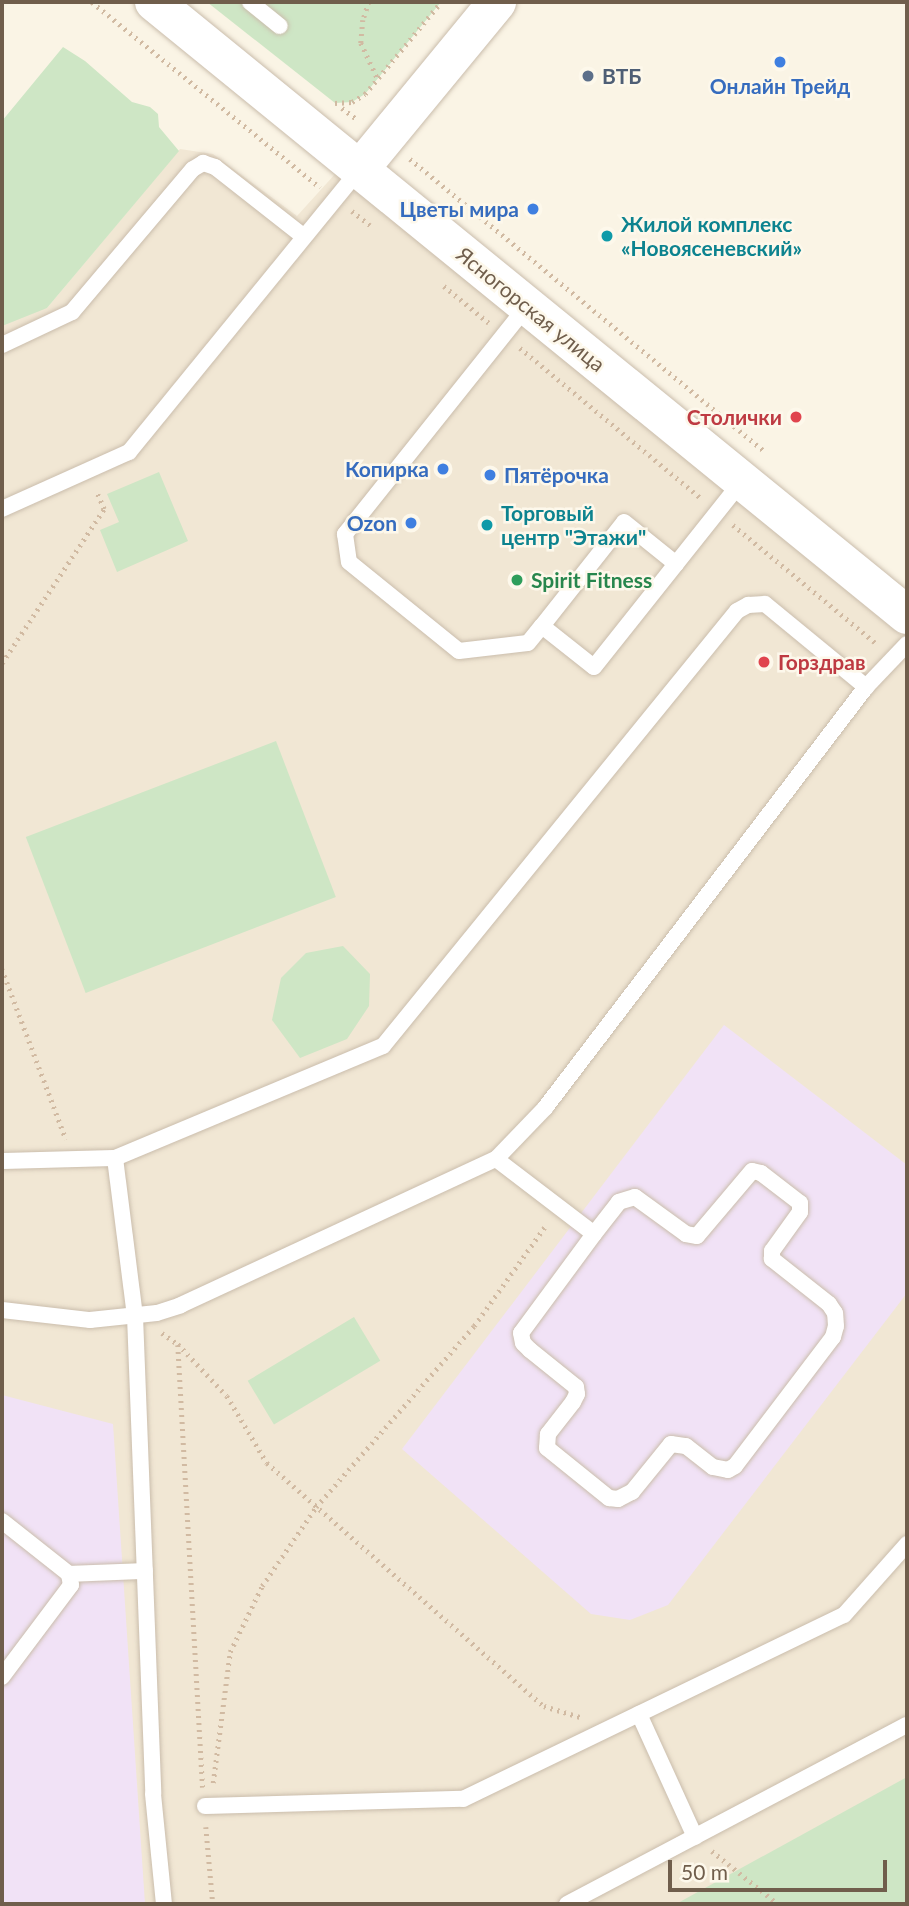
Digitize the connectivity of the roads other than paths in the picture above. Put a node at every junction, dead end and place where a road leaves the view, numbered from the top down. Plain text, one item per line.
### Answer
1 (154, 2) edge
2 (250, 2) edge
3 (497, 2) edge
4 (280, 26) dead end
5 (359, 169) junction
6 (303, 236) junction
7 (527, 306) junction
8 (2, 345) edge
9 (756, 468) junction
10 (2, 509) edge
11 (676, 564) junction
12 (907, 615) edge
13 (542, 626) junction
14 (907, 644) edge
15 (866, 687) junction
16 (115, 1158) junction
17 (496, 1159) junction
18 (2, 1161) edge
19 (594, 1234) junction
20 (2, 1310) edge
21 (135, 1316) junction
22 (2, 1521) edge
23 (907, 1544) edge
24 (145, 1571) junction
25 (69, 1574) junction
26 (2, 1677) edge
27 (639, 1714) junction
28 (907, 1725) edge
29 (205, 1806) road end
30 (695, 1837) junction
31 (164, 1904) edge
32 (567, 1904) edge

1 - 5 main road, Ясногорская улица
2 - 4 lane
3 - 5 main road
5 - 6 lane
5 - 7 main road, Ясногорская улица
6 - 8 lane
6 - 10 lane
7 - 9 main road, Ясногорская улица
7 - 13 lane
9 - 11 lane
9 - 12 main road, Ясногорская улица
11 - 13 lane
11 - 13 lane
14 - 15 lane
15 - 16 lane
15 - 17 lane
16 - 18 lane
16 - 21 lane
17 - 19 lane
17 - 21 lane
19 - 19 lane
20 - 21 lane
21 - 24 lane
22 - 25 lane
23 - 27 lane
24 - 25 lane
24 - 31 lane
25 - 26 lane
27 - 29 lane
27 - 30 lane
28 - 30 lane
30 - 32 lane

